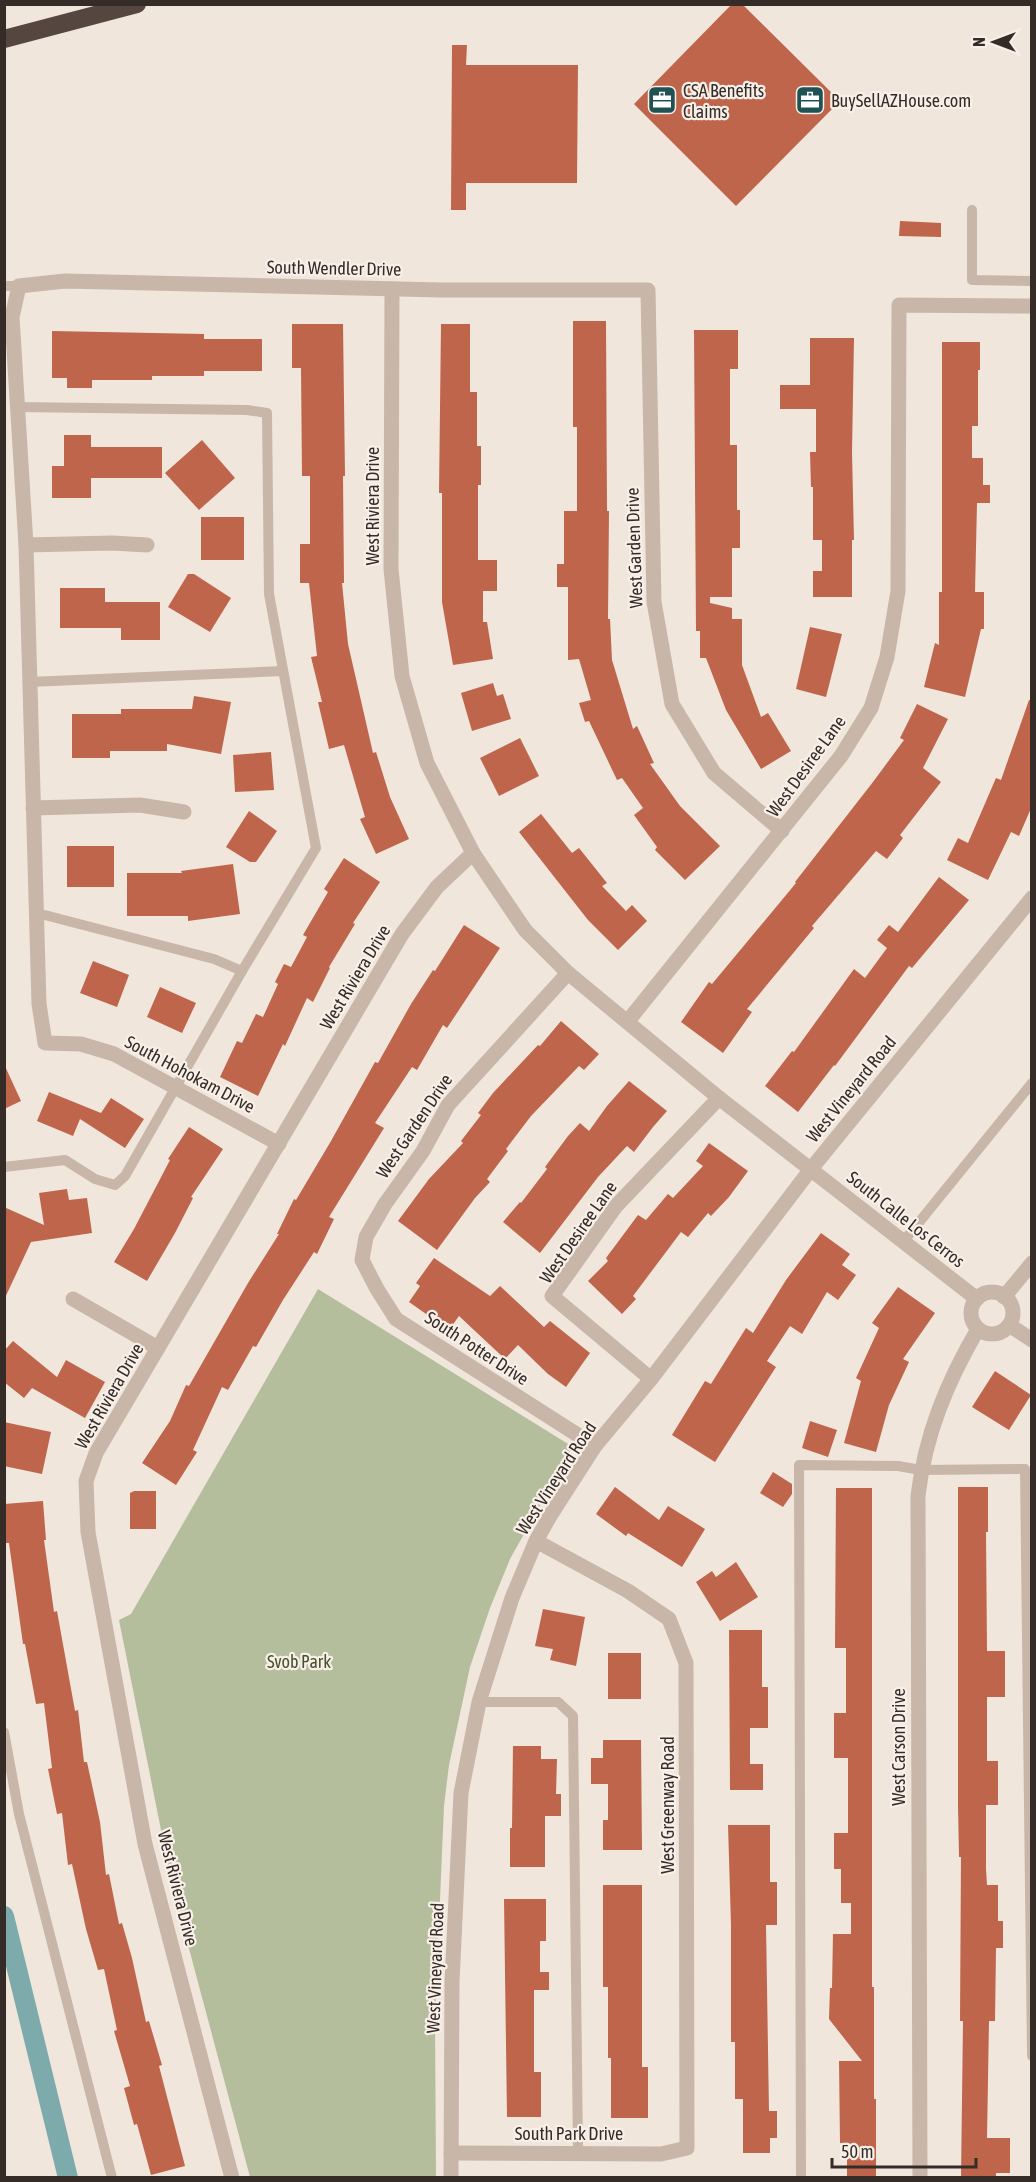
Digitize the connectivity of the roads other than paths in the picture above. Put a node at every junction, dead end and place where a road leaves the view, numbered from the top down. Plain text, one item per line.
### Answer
1 (137, 4) edge
2 (4, 39) edge
3 (972, 210) dead end
4 (1032, 281) edge
5 (12, 286) edge
6 (392, 289) junction
7 (648, 290) joint
8 (1032, 306) edge
9 (17, 407) junction
10 (26, 545) junction
11 (147, 545) dead end
12 (282, 671) junction
13 (29, 682) junction
14 (33, 808) junction
15 (184, 812) dead end
16 (782, 831) junction
17 (473, 853) junction
18 (1032, 898) edge
19 (36, 913) junction
20 (242, 971) junction
21 (568, 973) junction
22 (628, 1021) junction
23 (1032, 1083) edge
24 (175, 1087) junction
25 (719, 1098) junction
26 (279, 1144) junction
27 (4, 1167) edge
28 (811, 1169) junction
29 (903, 1242) junction
30 (362, 1260) joint
31 (1032, 1263) edge
32 (1004, 1297) junction
33 (73, 1299) dead end
34 (976, 1299) junction
35 (1009, 1325) junction
36 (978, 1329) junction
37 (1032, 1340) edge
38 (158, 1348) junction
39 (651, 1379) junction
40 (595, 1446) junction
41 (921, 1470) junction
42 (536, 1541) junction
43 (479, 1702) junction
44 (4, 1732) edge
45 (1032, 2056) edge
46 (687, 2148) joint
47 (578, 2152) junction
48 (451, 2153) junction
49 (112, 2178) edge
50 (232, 2178) edge
51 (451, 2178) edge
52 (801, 2178) edge
53 (920, 2178) edge

1 - 2 highway
3 - 4 lane
5 - 6 street, South Wendler Drive
5 - 9 street
6 - 7 street, South Wendler Drive
6 - 17 street, West Riviera Drive
7 - 16 street, West Garden Drive
8 - 16 street, West Desiree Lane
9 - 10 street
9 - 12 lane
10 - 11 street
10 - 13 street
12 - 13 lane
12 - 20 lane
13 - 14 street
14 - 15 street
14 - 19 street
16 - 22 street, West Desiree Lane
17 - 21 street, West Riviera Drive
17 - 26 street, West Riviera Drive
18 - 28 street, West Vineyard Road
19 - 20 lane
19 - 24 street, South Hohokam Drive
20 - 24 lane
21 - 22 street, West Riviera Drive
21 - 30 street, West Garden Drive
22 - 25 street, West Riviera Drive
23 - 29 lane
24 - 26 street, South Hohokam Drive
24 - 27 lane
25 - 28 street, West Riviera Drive
25 - 39 street, West Desiree Lane
26 - 38 street, West Riviera Drive
28 - 29 street, South Calle Los Cerros
28 - 39 street, West Vineyard Road
29 - 34 street, South Calle Los Cerros
30 - 40 street, South Potter Drive
31 - 32 street
32 - 34 street
32 - 35 street
33 - 38 street
34 - 36 street
35 - 36 street
35 - 37 street
36 - 41 street, West Carson Drive
38 - 50 street, West Riviera Drive
39 - 40 street, West Vineyard Road
40 - 42 street, West Vineyard Road
41 - 45 lane
41 - 52 lane
41 - 53 street, West Carson Drive
42 - 43 street, West Vineyard Road
42 - 46 street, West Greenway Road
43 - 47 lane
43 - 48 street, West Vineyard Road
44 - 49 lane
46 - 47 street, South Park Drive
47 - 48 street, South Park Drive
48 - 51 street, West Vineyard Road

